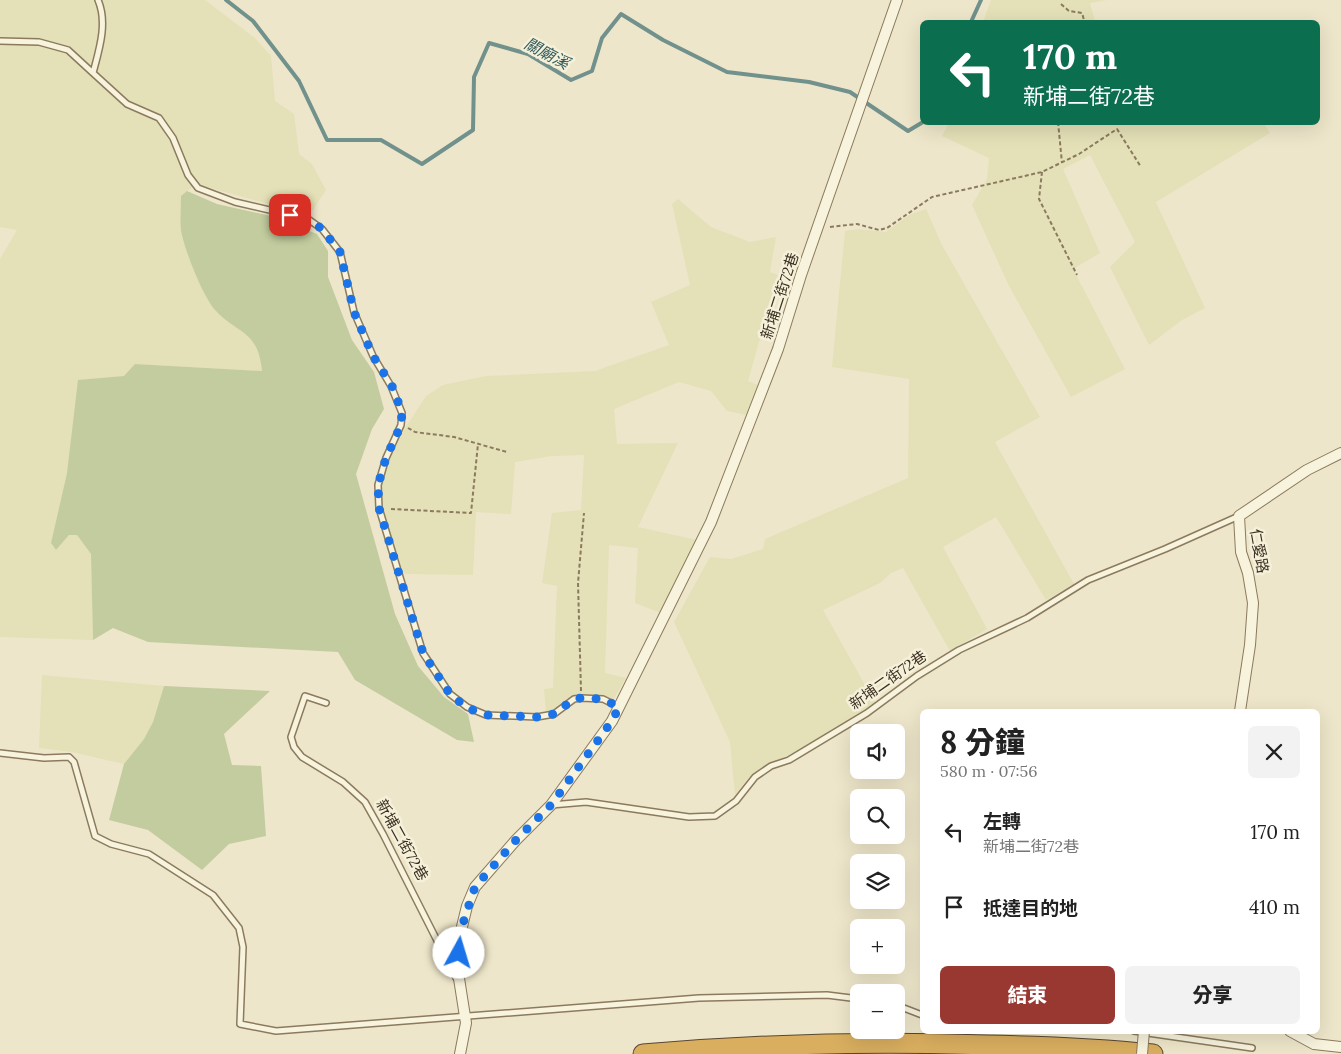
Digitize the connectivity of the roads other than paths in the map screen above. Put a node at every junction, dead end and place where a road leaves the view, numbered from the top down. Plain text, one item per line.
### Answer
1 (98, 0) edge
2 (897, 0) edge
3 (0, 41) edge
4 (93, 73) junction
5 (1341, 453) edge
6 (1239, 516) junction
7 (326, 702) dead end
8 (619, 707) junction
9 (1240, 709) edge
10 (0, 753) edge
11 (551, 805) junction
12 (460, 987) junction
13 (850, 998) edge
14 (905, 1009) edge
15 (920, 1015) edge
16 (466, 1019) junction
17 (1144, 1034) edge
18 (1155, 1034) edge
19 (1296, 1034) edge
20 (1341, 1047) edge
21 (1252, 1048) dead end
22 (460, 1054) edge
23 (643, 1054) edge
24 (1142, 1054) edge
25 (1153, 1054) edge

1 - 4 lane
2 - 8 street, 新埔二街72巷
3 - 4 lane
4 - 8 lane
5 - 6 street, 仁愛路
6 - 9 street, 仁愛路
6 - 11 lane, 新埔二街72巷
7 - 12 lane, 新埔二街72巷
8 - 11 street, 新埔二街72巷
10 - 16 lane
11 - 12 street, 新埔二街72巷
12 - 16 street, 新埔二街72巷
13 - 16 lane
14 - 15 lane
16 - 22 street
17 - 24 street, bridge
18 - 21 lane
19 - 20 street
23 - 25 highway

